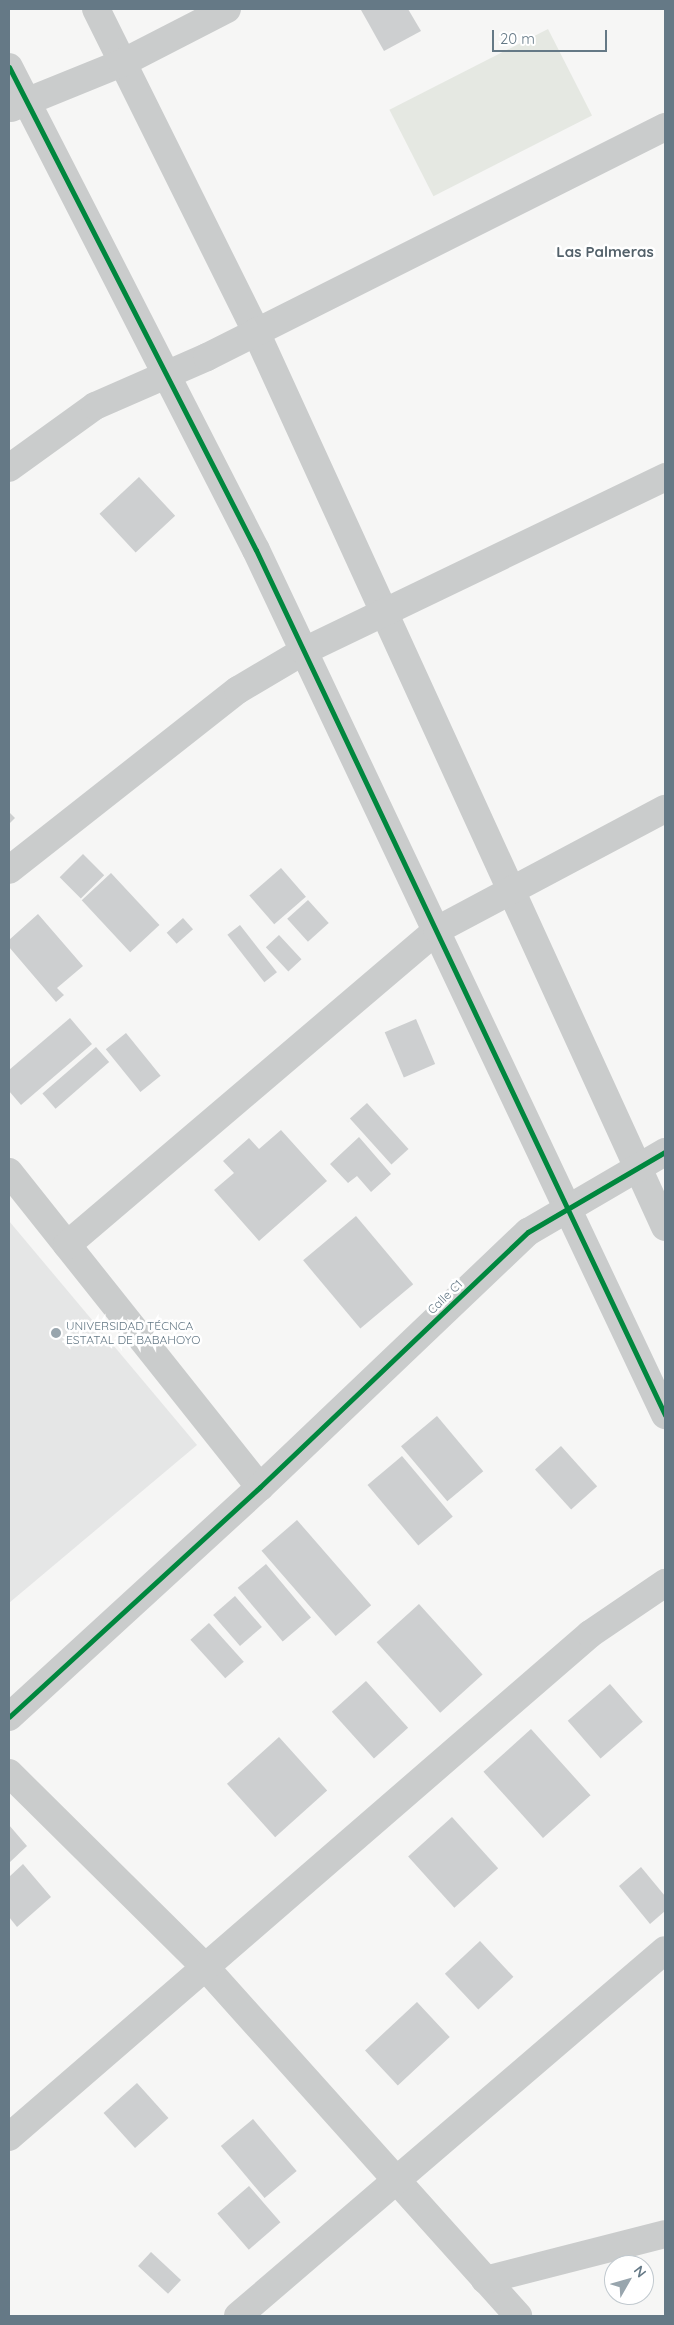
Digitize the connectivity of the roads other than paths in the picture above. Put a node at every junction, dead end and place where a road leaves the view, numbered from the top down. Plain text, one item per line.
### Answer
1 (96, 9) edge
2 (227, 9) edge
3 (122, 62) junction
4 (9, 67) edge
5 (18, 107) edge
6 (665, 127) edge
7 (256, 332) junction
8 (166, 374) junction
9 (9, 468) edge
10 (665, 477) edge
11 (383, 613) junction
12 (304, 651) junction
13 (665, 809) edge
14 (9, 870) edge
15 (512, 890) junction
16 (437, 930) junction
17 (665, 1152) edge
18 (641, 1166) junction
19 (9, 1172) edge
20 (567, 1209) junction
21 (665, 1227) edge
22 (67, 1245) junction
23 (665, 1415) edge
24 (260, 1487) junction
25 (665, 1583) edge
26 (9, 1718) edge
27 (9, 1773) edge
28 (665, 1950) edge
29 (207, 1969) junction
30 (9, 2137) edge
31 (399, 2179) junction
32 (665, 2234) edge
33 (485, 2280) junction
34 (238, 2316) edge
35 (518, 2316) edge

1 - 3 street
2 - 3 street
3 - 5 street
3 - 7 street
4 - 5 street
5 - 8 street
6 - 7 street
7 - 8 street
7 - 11 street
8 - 9 street
8 - 12 street
10 - 11 street
11 - 12 street
11 - 15 street
12 - 14 street
12 - 16 street
13 - 15 street
15 - 16 street
15 - 18 street
16 - 20 street
16 - 22 street
17 - 18 street, Calle C1
18 - 20 street, Calle C1
18 - 21 street
19 - 22 street
20 - 23 street
20 - 24 street, Calle C1
22 - 24 street
24 - 26 street, Calle C1
25 - 29 street
27 - 29 street
28 - 31 street
29 - 30 street
29 - 31 street
31 - 33 street
31 - 34 street
32 - 33 street
33 - 35 street

